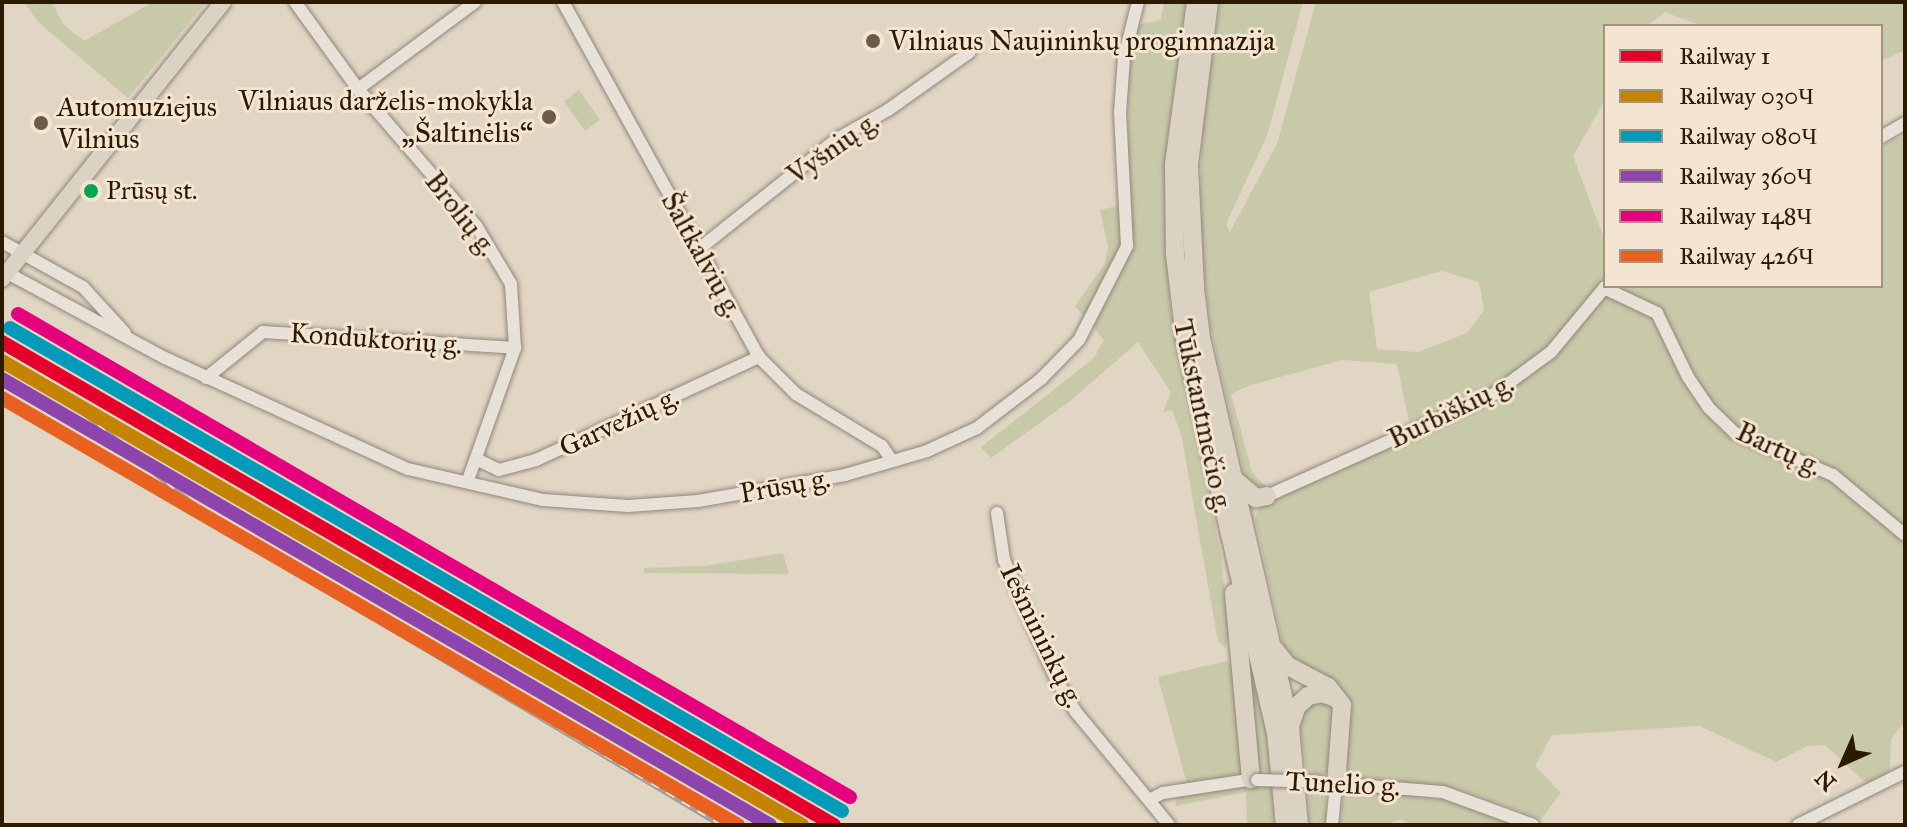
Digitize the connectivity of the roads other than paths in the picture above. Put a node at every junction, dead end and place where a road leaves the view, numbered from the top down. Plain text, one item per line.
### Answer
1 (223, 2) edge
2 (295, 2) edge
3 (475, 2) edge
4 (563, 2) edge
5 (1138, 2) edge
6 (1193, 2) edge
7 (1209, 2) edge
8 (970, 52) dead end
9 (358, 89) junction
10 (1905, 123) edge
11 (1883, 136) edge
12 (2, 242) edge
13 (699, 249) junction
14 (19, 252) junction
15 (3, 274) edge
16 (83, 287) junction
17 (1604, 288) edge
18 (1607, 288) edge
19 (78, 311) junction
20 (130, 339) junction
21 (515, 348) junction
22 (759, 357) junction
23 (206, 378) junction
24 (476, 459) junction
25 (892, 461) junction
26 (499, 470) junction
27 (468, 480) junction
28 (1235, 480) junction
29 (495, 488) junction
30 (1267, 496) junction
31 (997, 513) dead end
32 (1245, 526) junction
33 (1905, 535) edge
34 (1229, 543) junction
35 (1271, 641) junction
36 (1339, 700) junction
37 (1290, 728) junction
38 (1905, 772) edge
39 (1254, 780) junction
40 (1328, 783) junction
41 (1149, 800) junction
42 (1169, 825) edge
43 (1285, 825) edge
44 (1299, 825) edge
45 (1332, 825) edge
46 (1533, 825) edge
47 (1798, 825) edge

1 - 14 main road
2 - 9 street, Brolių g.
3 - 9 street
4 - 13 street, Šaltkalvių g.
5 - 25 street, Prūsų g.
6 - 34 highway, Tūkstantmečio g.
7 - 28 highway, Tūkstantmečio g.
8 - 13 street, Vyšnių g.
9 - 21 street, Brolių g.
10 - 11 street
12 - 14 street, Prūsų g.
13 - 22 street, Šaltkalvių g.
14 - 15 main road
14 - 16 street, Prūsų g.
15 - 19 street, Prūsų g.
16 - 19 street
16 - 20 street, Prūsų g.
17 - 30 street, Burbiškių g.
18 - 33 street, Bartų g.
19 - 20 street, Prūsų g.
20 - 23 street, Prūsų g.
21 - 23 street, Konduktorių g.
21 - 24 street, Brolių g.
22 - 25 street, Šaltkalvių g.
22 - 26 street, Garvežių g.
23 - 27 street, Prūsų g.
24 - 26 street
24 - 27 street, Brolių g.
25 - 29 street, Prūsų g.
26 - 29 street
27 - 29 street, Prūsų g.
28 - 30 highway
28 - 32 highway, Tūkstantmečio g.
30 - 32 highway
31 - 41 street, Iešmininkų g.
32 - 35 highway, Tūkstantmečio g.
34 - 39 highway
34 - 43 highway, Tūkstantmečio g.
35 - 36 highway
35 - 37 highway, Tūkstantmečio g.
36 - 37 highway
36 - 40 highway
37 - 44 highway, Tūkstantmečio g.
38 - 47 street
39 - 40 street, Tunelio g., bridge
39 - 41 street, Tunelio g.
40 - 45 street
40 - 46 street, Tunelio g.
41 - 42 street, Iešmininkų g.

